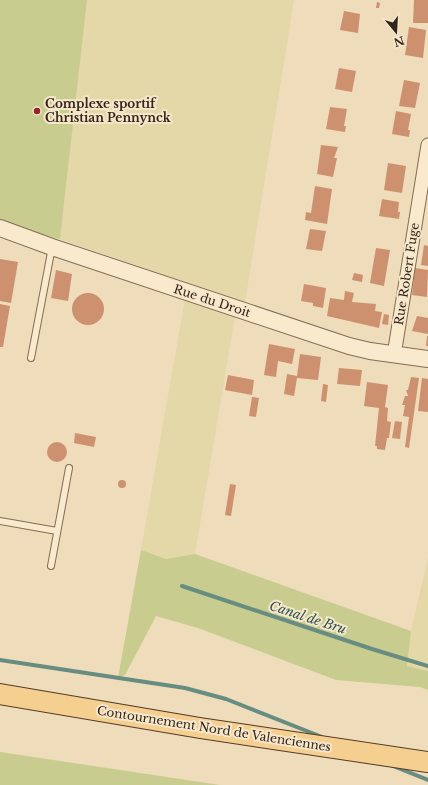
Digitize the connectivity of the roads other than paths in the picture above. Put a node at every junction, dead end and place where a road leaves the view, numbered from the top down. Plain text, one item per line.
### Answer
1 (428, 145) edge
2 (0, 228) edge
3 (52, 247) junction
4 (394, 355) junction
5 (31, 358) dead end
6 (428, 359) edge
7 (69, 468) dead end
8 (0, 521) edge
9 (57, 532) junction
10 (51, 566) dead end
11 (0, 694) edge
12 (428, 762) edge

1 - 4 street, Rue Robert Fuge
2 - 3 street, Rue du Droit
3 - 4 street, Rue du Droit
3 - 5 lane
4 - 6 street, Rue du Droit
7 - 9 lane
8 - 9 lane
9 - 10 lane
11 - 12 main road, Contournement Nord de Valenciennes

